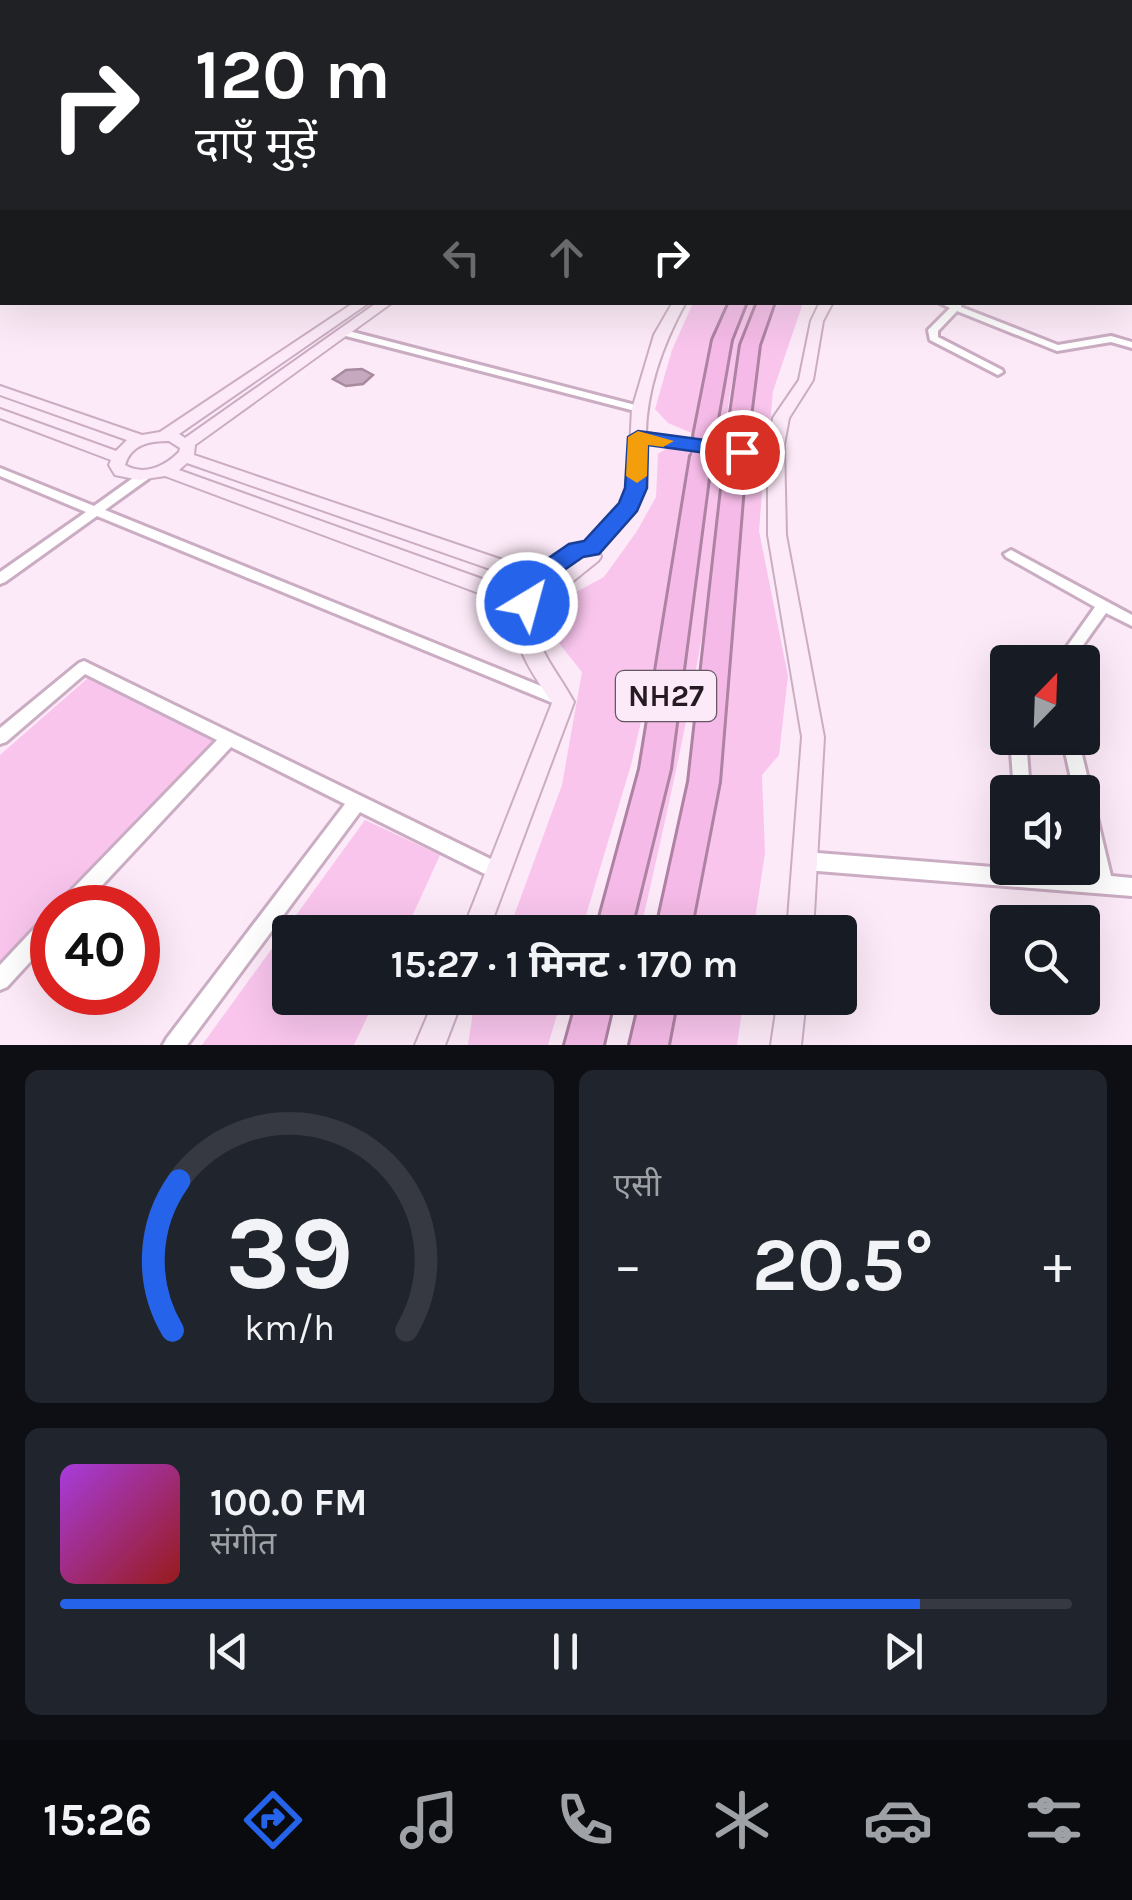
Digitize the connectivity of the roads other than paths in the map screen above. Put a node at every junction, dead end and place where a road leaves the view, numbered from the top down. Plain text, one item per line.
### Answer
1 (360, 305) edge
2 (384, 305) edge
3 (678, 305) edge
4 (737, 305) edge
5 (765, 305) edge
6 (825, 305) edge
7 (952, 305) edge
8 (955, 305) edge
9 (345, 332) junction
10 (1132, 345) edge
11 (998, 372) dead end
12 (0, 390) edge
13 (638, 409) junction
14 (0, 413) edge
15 (165, 436) junction
16 (638, 437) junction
17 (140, 440) junction
18 (185, 450) junction
19 (776, 456) junction
20 (118, 457) junction
21 (166, 470) junction
22 (0, 472) edge
23 (144, 476) junction
24 (96, 511) junction
25 (1011, 554) dead end
26 (0, 579) edge
27 (544, 581) junction
28 (527, 603) junction
29 (1104, 605) junction
30 (1132, 620) edge
31 (1075, 645) edge
32 (564, 702) junction
33 (0, 737) edge
34 (229, 738) junction
35 (1074, 755) edge
36 (358, 802) junction
37 (805, 860) junction
38 (990, 871) edge
39 (499, 872) junction
40 (1100, 883) edge
41 (1104, 884) junction
42 (90, 885) edge
43 (1132, 887) edge
44 (482, 915) edge
45 (617, 915) edge
46 (677, 915) edge
47 (801, 915) edge
48 (30, 948) edge
49 (0, 980) edge
50 (442, 1015) edge
51 (592, 1015) edge
52 (655, 1015) edge
53 (790, 1015) edge
54 (174, 1045) edge
55 (430, 1045) edge
56 (584, 1045) edge
57 (649, 1045) edge
58 (786, 1045) edge

1 - 15 street
2 - 9 street
3 - 13 street
4 - 45 highway, NH27
5 - 46 highway, NH27
6 - 19 street
7 - 11 street
8 - 10 street
9 - 13 street
9 - 18 street
12 - 17 street
13 - 16 street
14 - 20 street
15 - 17 street
15 - 18 street
16 - 19 street
16 - 27 street
17 - 20 street
18 - 21 street
18 - 27 street
19 - 37 street
20 - 23 street
21 - 23 street
21 - 28 street
22 - 24 street
23 - 24 street
24 - 26 street
24 - 32 street
25 - 29 street
27 - 28 street
28 - 32 street
29 - 30 street
29 - 31 street
32 - 39 street
33 - 34 street
34 - 36 street
34 - 42 street
35 - 41 street
36 - 39 street
36 - 54 street
37 - 38 street
37 - 47 street
39 - 44 street
40 - 41 street
41 - 43 street
48 - 49 street
50 - 55 street
51 - 56 highway
52 - 57 highway
53 - 58 street

